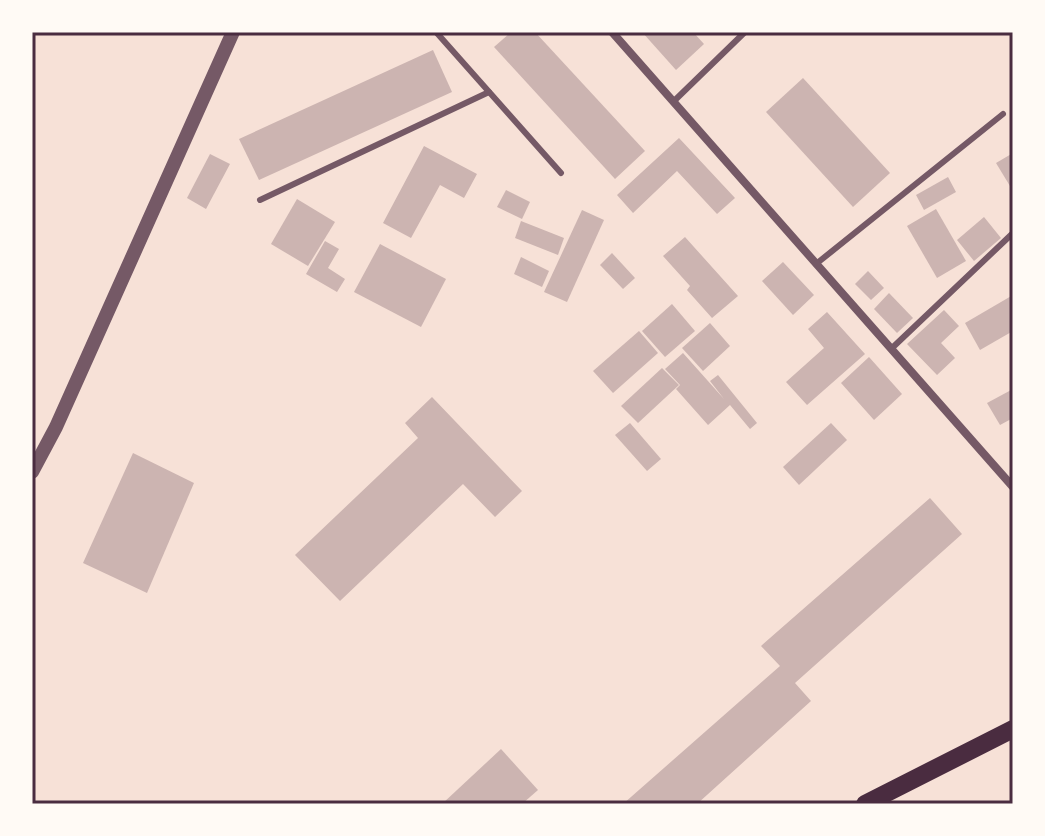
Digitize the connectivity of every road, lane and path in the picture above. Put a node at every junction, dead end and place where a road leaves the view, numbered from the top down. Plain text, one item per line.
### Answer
1 (233, 32) edge
2 (436, 32) edge
3 (612, 32) edge
4 (745, 32) edge
5 (489, 92) junction
6 (673, 102) junction
7 (1003, 114) dead end
8 (561, 173) dead end
9 (260, 200) dead end
10 (1013, 233) edge
11 (816, 264) junction
12 (891, 349) junction
13 (32, 472) edge
14 (1013, 487) edge
15 (1013, 729) edge
16 (865, 804) edge

1 - 13 street
2 - 5 lane
3 - 6 street
4 - 6 lane
5 - 8 lane
5 - 9 lane
6 - 11 street
7 - 11 lane
10 - 12 lane
11 - 12 street
12 - 14 street
15 - 16 main road

